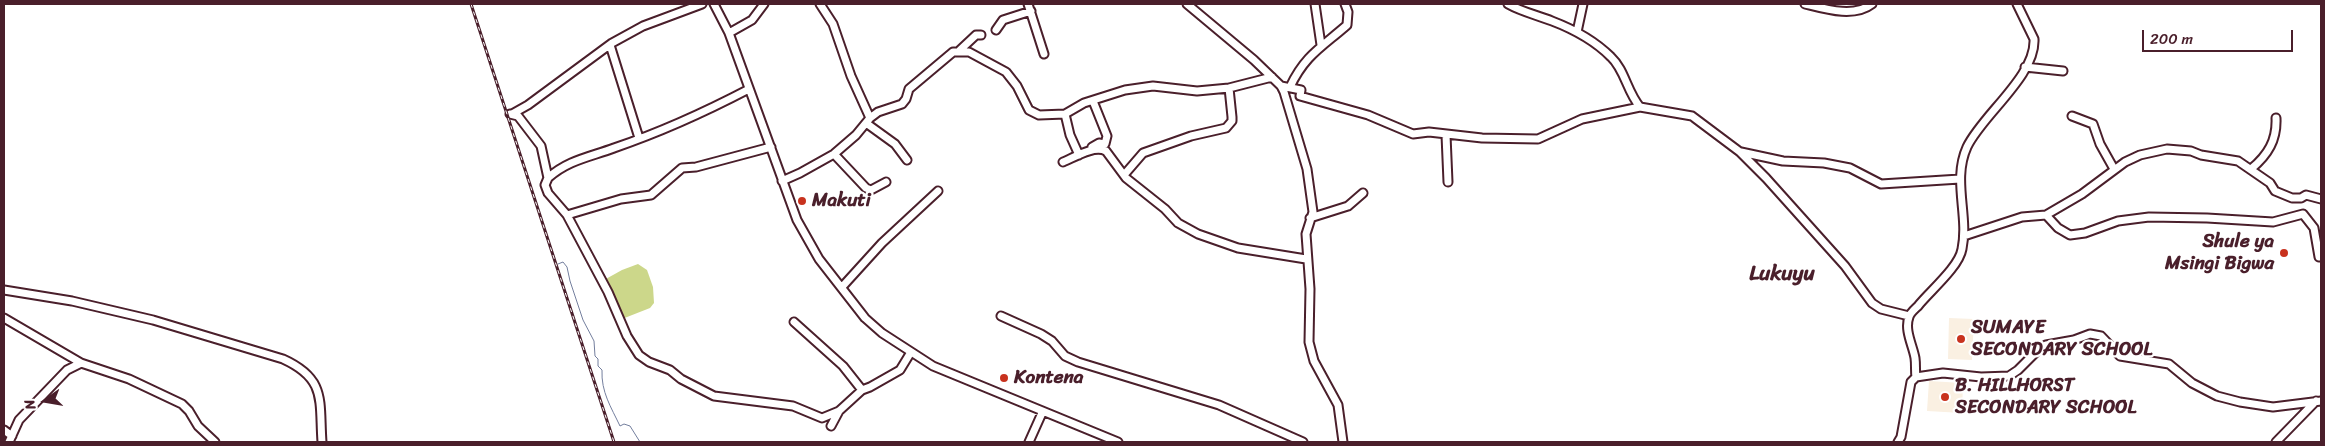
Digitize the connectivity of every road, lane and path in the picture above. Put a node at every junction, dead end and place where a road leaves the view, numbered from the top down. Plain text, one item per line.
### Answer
1 (702, 4) edge
2 (714, 4) edge
3 (764, 4) edge
4 (820, 4) edge
5 (1315, 4) edge
6 (1344, 4) edge
7 (1508, 4) edge
8 (1583, 4) edge
9 (1805, 4) edge
10 (1872, 4) edge
11 (2017, 4) edge
12 (1192, 6) edge
13 (1030, 7) edge
14 (996, 30) dead end
15 (1578, 32) junction
16 (729, 33) junction
17 (981, 35) dead end
18 (610, 45) junction
19 (1321, 45) junction
20 (960, 50) junction
21 (1044, 54) dead end
22 (2025, 68) junction
23 (2063, 71) dead end
24 (1272, 78) junction
25 (1281, 86) junction
26 (1290, 87) junction
27 (1229, 88) junction
28 (749, 89) junction
29 (1093, 101) junction
30 (1640, 107) junction
31 (1065, 114) junction
32 (2072, 116) dead end
33 (2276, 118) dead end
34 (868, 121) junction
35 (1446, 135) junction
36 (639, 138) junction
37 (1092, 146) dead end
38 (771, 147) junction
39 (1740, 152) junction
40 (834, 154) junction
41 (1079, 155) junction
42 (907, 160) dead end
43 (1064, 162) dead end
44 (2114, 169) junction
45 (2252, 169) junction
46 (1124, 175) junction
47 (548, 178) junction
48 (1960, 179) junction
49 (782, 181) junction
50 (886, 182) dead end
51 (1448, 182) dead end
52 (938, 191) dead end
53 (1363, 192) dead end
54 (2321, 199) edge
55 (567, 215) junction
56 (2046, 215) junction
57 (1310, 218) junction
58 (1964, 236) junction
59 (2321, 256) edge
60 (1306, 259) junction
61 (842, 287) junction
62 (4, 290) edge
63 (1002, 316) dead end
64 (1909, 316) junction
65 (4, 318) edge
66 (794, 322) dead end
67 (911, 352) junction
68 (81, 363) junction
69 (1916, 377) junction
70 (862, 390) junction
71 (2319, 401) edge
72 (839, 411) junction
73 (1042, 413) junction
74 (831, 426) dead end
75 (4, 430) edge
76 (10, 439) edge
77 (1110, 441) edge
78 (215, 442) edge
79 (322, 442) edge
80 (1029, 442) edge
81 (1118, 442) edge
82 (1303, 442) edge
83 (1343, 442) edge
84 (1898, 442) edge
85 (2276, 442) edge

1 - 18 street
2 - 16 street
3 - 16 street
4 - 34 street
5 - 19 street
6 - 19 street
7 - 15 street
8 - 15 street
9 - 10 street
11 - 22 street
12 - 24 street
13 - 14 street
13 - 21 street
15 - 30 street
16 - 28 street
17 - 20 street
18 - 36 street
18 - 47 street
19 - 26 street
20 - 31 street
20 - 34 street
22 - 23 street
22 - 48 street
24 - 25 street
24 - 27 street
25 - 26 street
25 - 57 street
26 - 35 street
27 - 29 street
27 - 46 street
28 - 36 street
28 - 38 street
29 - 31 street
29 - 37 street
30 - 35 street
30 - 39 street
31 - 41 street
32 - 44 street
33 - 45 street
34 - 40 street
34 - 42 street
35 - 51 street
36 - 47 street
38 - 49 street
38 - 55 street
39 - 48 street
39 - 64 street
40 - 49 street
40 - 50 street
41 - 43 street
41 - 46 street
44 - 45 street
44 - 56 street
45 - 54 street
46 - 60 street
47 - 55 street
48 - 58 street
49 - 61 street
52 - 61 street
53 - 57 street
55 - 72 street
56 - 58 street
56 - 59 street
57 - 60 street
58 - 64 street
60 - 83 street
61 - 67 street
62 - 79 street
63 - 82 street
64 - 69 street
65 - 68 street
66 - 70 street
67 - 70 street
67 - 73 street
68 - 76 street
68 - 78 street
69 - 71 street
69 - 84 street
70 - 72 street
71 - 85 street
72 - 74 street
73 - 77 street
73 - 80 street
75 - 76 street
77 - 81 street

